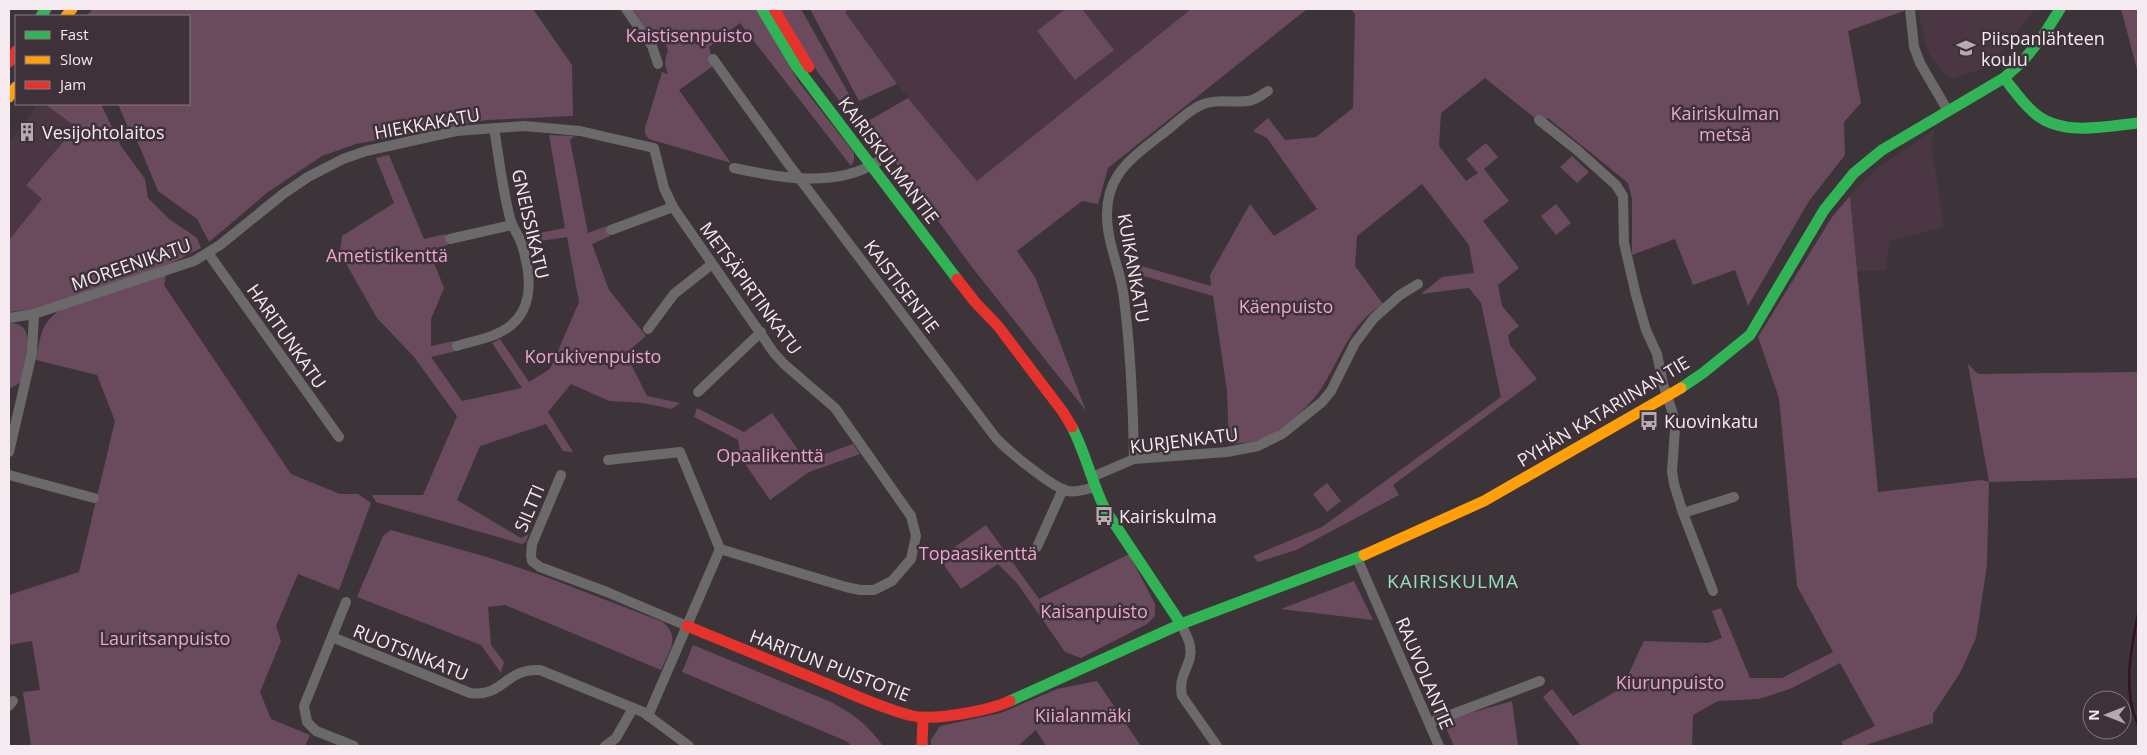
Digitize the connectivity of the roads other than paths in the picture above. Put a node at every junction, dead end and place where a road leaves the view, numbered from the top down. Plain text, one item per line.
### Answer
1 (626, 9) edge
2 (762, 9) edge
3 (774, 9) edge
4 (1910, 9) edge
5 (2060, 9) edge
6 (712, 59) dead end
7 (658, 64) dead end
8 (2004, 78) junction
9 (1268, 91) dead end
10 (1948, 111) junction
11 (1539, 120) dead end
12 (2138, 123) edge
13 (494, 128) junction
14 (654, 148) joint
15 (355, 154) joint
16 (874, 164) junction
17 (734, 168) dead end
18 (801, 179) junction
19 (672, 207) junction
20 (512, 225) junction
21 (611, 230) dead end
22 (450, 239) dead end
23 (208, 253) junction
24 (712, 264) junction
25 (1418, 284) dead end
26 (34, 314) junction
27 (9, 318) edge
28 (648, 329) dead end
29 (760, 332) junction
30 (457, 346) dead end
31 (698, 392) dead end
32 (1667, 397) junction
33 (339, 437) dead end
34 (9, 452) edge
35 (1134, 459) junction
36 (608, 460) dead end
37 (561, 474) dead end
38 (9, 476) edge
39 (1094, 482) junction
40 (1063, 489) junction
41 (1734, 497) dead end
42 (94, 498) dead end
43 (1683, 513) junction
44 (1037, 547) dead end
45 (720, 549) junction
46 (530, 555) joint
47 (1357, 558) junction
48 (1713, 591) dead end
49 (346, 602) dead end
50 (1181, 624) junction
51 (687, 626) junction
52 (332, 637) junction
53 (1540, 681) dead end
54 (641, 712) junction
55 (923, 717) junction
56 (1429, 723) junction
57 (354, 746) edge
58 (605, 746) edge
59 (689, 746) edge
60 (922, 746) edge
61 (1217, 746) edge
62 (1439, 746) edge

1 - 7 street
2 - 16 street, KAIRISKULMANTIE
3 - 16 street, KAIRISKULMANTIE
4 - 10 street
5 - 8 street, PYHÄN KATARIINAN TIE
6 - 18 street, KAISTISENTIE
8 - 10 street, PYHÄN KATARIINAN TIE
8 - 12 street
9 - 35 street, KUIKANKATU
10 - 32 street, PYHÄN KATARIINAN TIE
11 - 32 street
13 - 14 street, HIEKKAKATU
13 - 15 street, HIEKKAKATU
13 - 20 street, GNEISSIKATU
14 - 19 street, METSÄPIRTINKATU
15 - 23 street, MOREENIKATU
16 - 18 street
16 - 39 street, KAIRISKULMANTIE
17 - 18 street
18 - 40 street, KAISTISENTIE
19 - 21 street
19 - 24 street, METSÄPIRTINKATU
20 - 22 street
20 - 30 street, GNEISSIKATU
23 - 26 street, MOREENIKATU
23 - 33 street, HARITUNKATU
24 - 28 street
24 - 29 street, METSÄPIRTINKATU
25 - 35 street, KURJENKATU
26 - 27 street, MOREENIKATU
26 - 34 street
29 - 31 street
29 - 45 street, METSÄPIRTINKATU
32 - 43 street
32 - 47 street, PYHÄN KATARIINAN TIE
35 - 39 street, KURJENKATU
36 - 45 street
37 - 46 street, SILTTI
38 - 42 street
39 - 40 street
39 - 50 street, KAIRISKULMANTIE
40 - 44 street
41 - 43 street
43 - 48 street
45 - 51 street
46 - 51 street, HARITUN PUISTOTIE
47 - 50 street, PYHÄN KATARIINAN TIE
47 - 56 street, RAUVOLANTIE
49 - 52 street
50 - 55 street, HARITUN PUISTOTIE
50 - 61 street
51 - 54 street
51 - 55 street, HARITUN PUISTOTIE
52 - 54 street, RUOTSINKATU
52 - 57 street
53 - 56 street
54 - 58 street
54 - 59 street, RUOTSINKATU
55 - 60 street
56 - 62 street, RAUVOLANTIE

